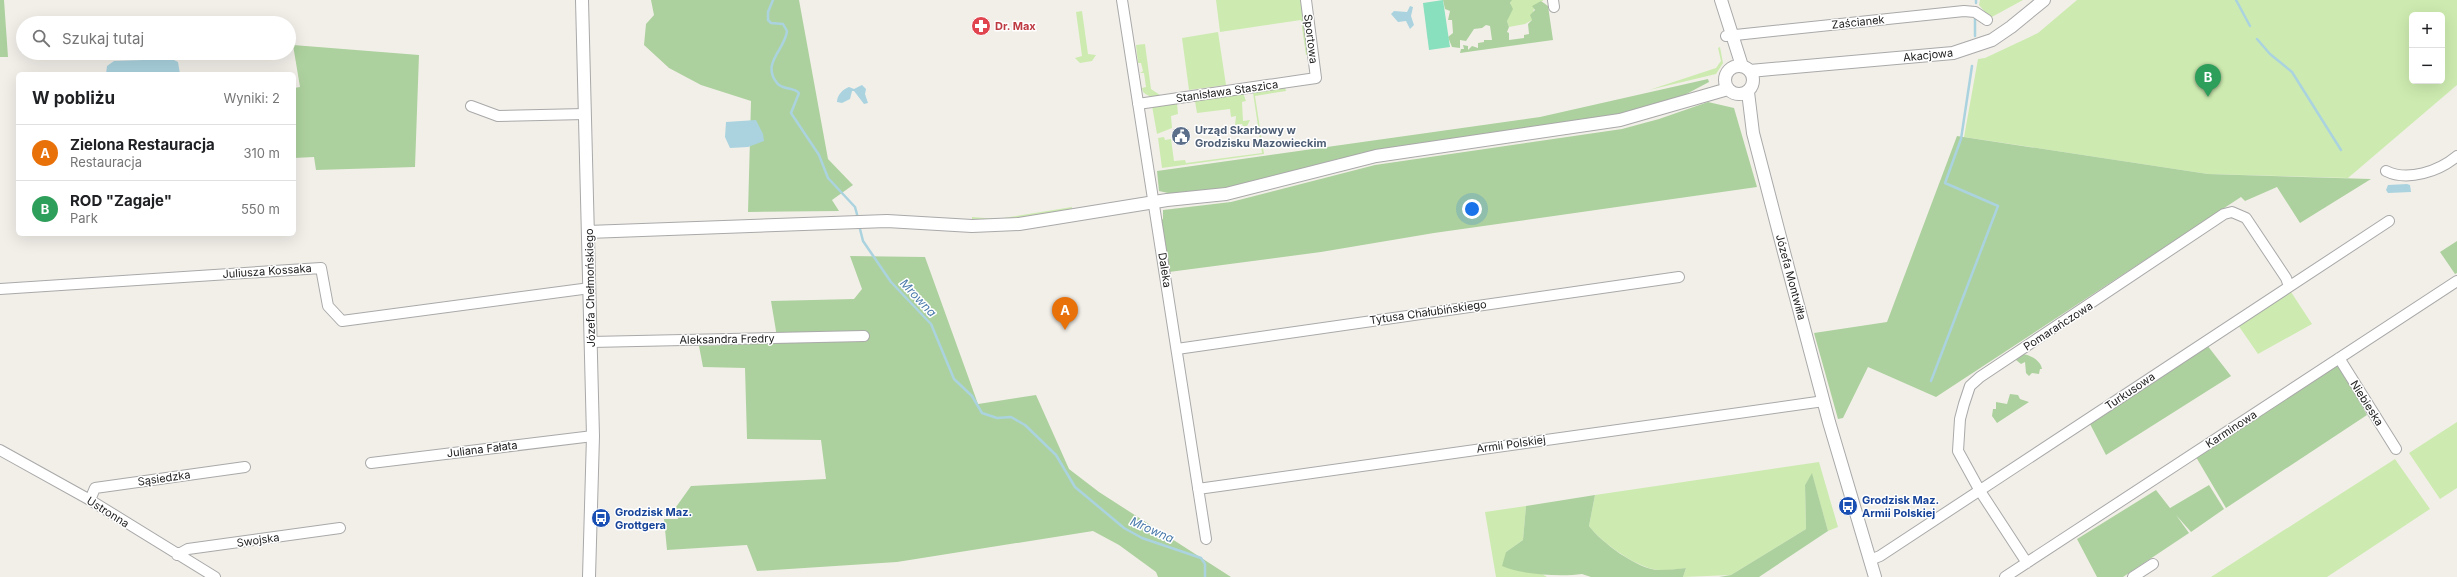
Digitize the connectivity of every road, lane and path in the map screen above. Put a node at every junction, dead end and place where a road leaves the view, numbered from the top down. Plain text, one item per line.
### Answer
1 (582, 0) edge
2 (1122, 0) edge
3 (1306, 0) edge
4 (1721, 0) edge
5 (2044, 0) edge
6 (1987, 20) dead end
7 (1729, 36) junction
8 (1316, 78) joint
9 (1739, 80) junction
10 (1138, 104) junction
11 (471, 106) dead end
12 (585, 114) junction
13 (2457, 156) edge
14 (2386, 171) dead end
15 (1154, 203) junction
16 (2389, 221) dead end
17 (588, 232) junction
18 (1679, 277) dead end
19 (2457, 281) edge
20 (2289, 286) junction
21 (590, 288) junction
22 (0, 289) edge
23 (864, 336) dead end
24 (591, 342) junction
25 (1177, 349) junction
26 (2339, 358) junction
27 (1824, 401) junction
28 (593, 436) junction
29 (2396, 449) dead end
30 (0, 450) edge
31 (371, 462) dead end
32 (245, 467) dead end
33 (1198, 488) junction
34 (1980, 491) junction
35 (90, 500) junction
36 (340, 528) dead end
37 (1206, 539) dead end
38 (177, 555) junction
39 (1870, 560) junction
40 (2027, 563) junction
41 (2153, 564) dead end
42 (215, 577) edge
43 (589, 577) edge
44 (1875, 577) edge
45 (2005, 577) edge
46 (2134, 577) edge

1 - 12 street, Józefa Chełmońskiego
2 - 10 street, Daleka
3 - 8 street, Sportowa
4 - 7 street, Józefa Montwiłła
5 - 9 street, Akacjowa
6 - 7 street, Zaścianek
7 - 9 street, Józefa Montwiłła
8 - 10 street, Stanisława Staszica
9 - 15 street, Akacjowa
9 - 27 street, Józefa Montwiłła
10 - 15 street, Daleka
11 - 12 street
12 - 17 street, Józefa Chełmońskiego
13 - 14 street
15 - 17 street, Akacjowa
15 - 25 street, Daleka
16 - 20 street, Turkusowa
17 - 21 street, Józefa Chełmońskiego
18 - 25 street, Tytusa Chałubińskiego
19 - 26 street, Karminowa
20 - 34 street, Turkusowa
20 - 34 street, Pomarańczowa
21 - 22 street, Juliusza Kossaka
21 - 24 street, Józefa Chełmońskiego
23 - 24 street, Aleksandra Fredry
24 - 28 street, Józefa Chełmońskiego
25 - 33 street, Daleka
26 - 29 street, Niebieska
26 - 40 street, Karminowa
27 - 33 street, Armii Polskiej
27 - 39 street, Józefa Montwiłła
28 - 31 street, Juliana Fałata
28 - 43 street, Józefa Chełmońskiego
30 - 35 street, Ustronna
32 - 35 street, Sąsiedzka
33 - 37 street, Daleka
34 - 39 street, Turkusowa
34 - 40 street, Pomarańczowa
35 - 38 street, Ustronna
36 - 38 street, Swojska
38 - 42 street, Ustronna
39 - 44 street, Józefa Montwiłła
40 - 45 street, Karminowa
41 - 46 street

